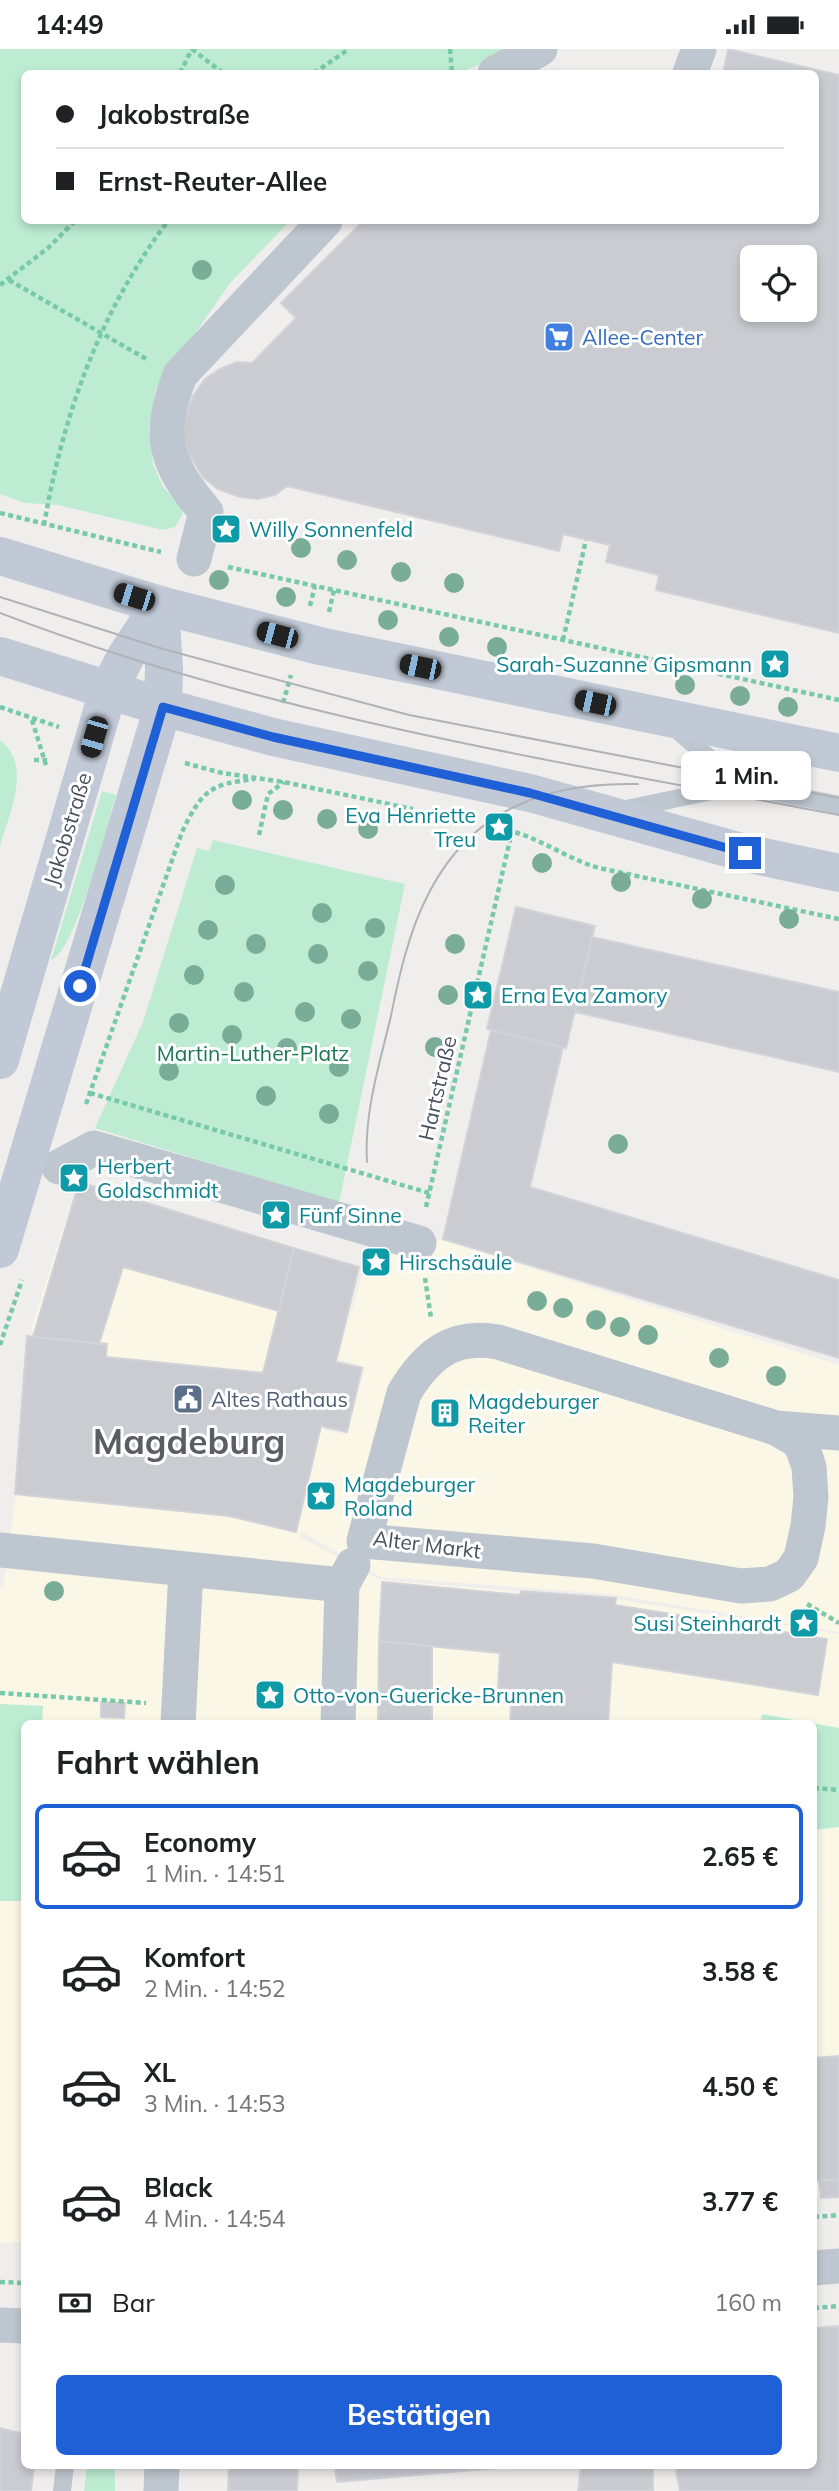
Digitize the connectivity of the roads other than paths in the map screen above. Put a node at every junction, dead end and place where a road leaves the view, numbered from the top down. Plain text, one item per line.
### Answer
1 (540, 49) edge
2 (699, 49) edge
3 (501, 70) edge
4 (691, 70) edge
5 (322, 224) edge
6 (0, 556) edge
7 (194, 559) dead end
8 (160, 605) junction
9 (0, 656) edge
10 (108, 691) junction
11 (163, 707) junction
12 (663, 718) junction
13 (839, 754) edge
14 (740, 785) junction
15 (839, 805) edge
16 (601, 815) junction
17 (839, 873) edge
18 (6, 1021) edge
19 (64, 1037) junction
20 (0, 1061) edge
21 (59, 1167) dead end
22 (419, 1243) road end
23 (0, 1249) edge
24 (776, 1428) junction
25 (839, 1433) edge
26 (364, 1541) junction
27 (0, 1550) edge
28 (186, 1570) junction
29 (342, 1585) junction
30 (166, 1713) edge
31 (338, 1720) edge
32 (839, 2266) edge
33 (817, 2268) edge
34 (0, 2325) edge
35 (21, 2326) edge
36 (65, 2469) edge
37 (162, 2469) edge
38 (62, 2491) edge
39 (161, 2491) edge

1 - 3 street
2 - 4 street
5 - 7 street
6 - 8 main road
8 - 10 main road, Jakobstraße
8 - 11 main road
8 - 12 main road
9 - 10 main road
10 - 11 main road
10 - 18 main road, Jakobstraße
11 - 16 main road
11 - 19 main road
12 - 13 main road
12 - 14 lane
14 - 15 lane
14 - 16 lane
16 - 17 main road
18 - 19 main road
18 - 20 main road, Jakobstraße
19 - 23 main road
21 - 22 street
24 - 25 street, Alter Markt
24 - 26 street, Alter Markt
24 - 26 street, Alter Markt
26 - 29 street
27 - 28 street
28 - 29 street
28 - 30 street
29 - 31 street
32 - 33 street
34 - 35 street
36 - 38 lane
37 - 39 street

